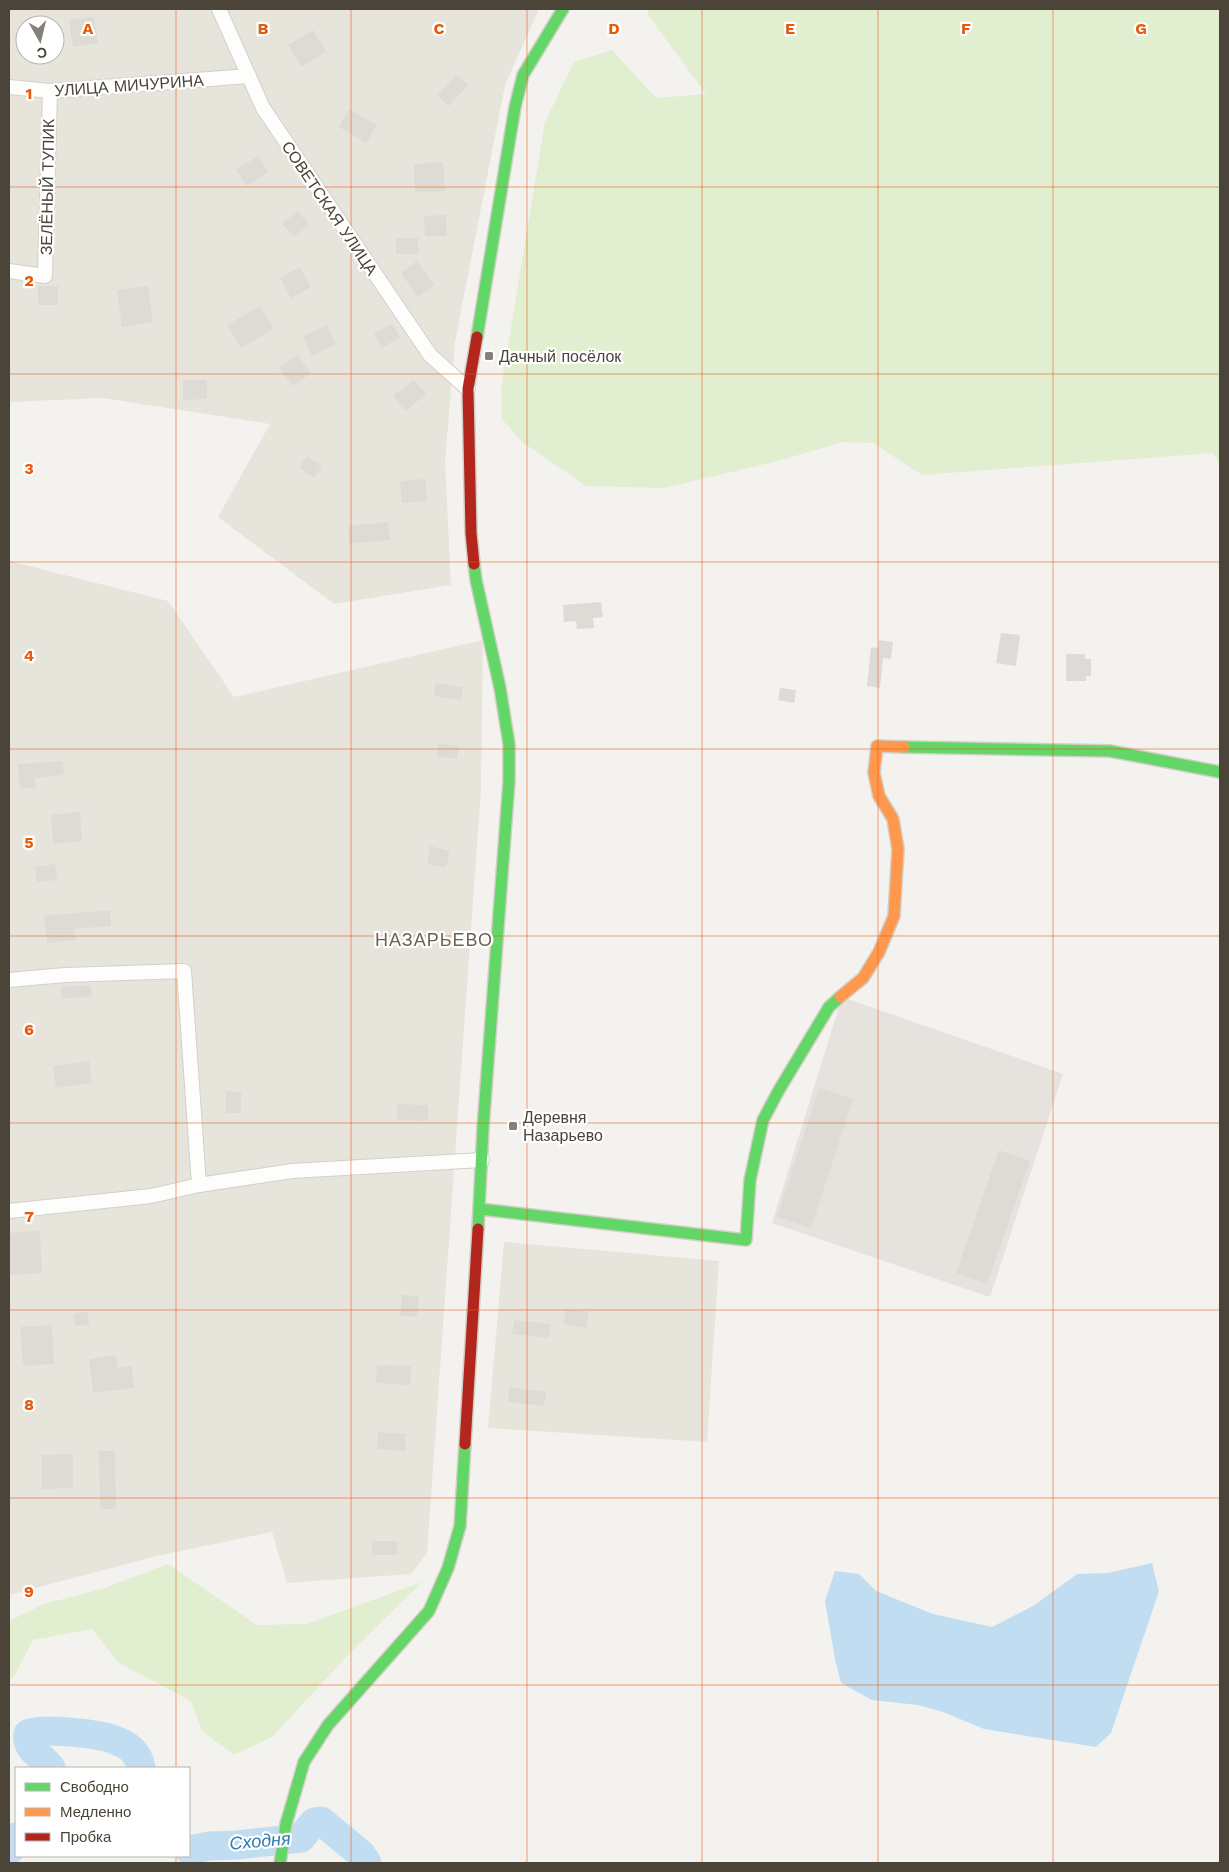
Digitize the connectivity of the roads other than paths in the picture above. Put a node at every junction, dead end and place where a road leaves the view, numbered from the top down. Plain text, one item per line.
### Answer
1 (219, 9) edge
2 (563, 9) edge
3 (249, 76) junction
4 (9, 87) edge
5 (50, 91) junction
6 (9, 271) edge
7 (468, 389) junction
8 (1220, 772) edge
9 (9, 980) edge
10 (482, 1160) junction
11 (199, 1185) junction
12 (480, 1209) junction
13 (9, 1211) edge
14 (280, 1863) edge

1 - 3 street, СОВЕТСКАЯ УЛИЦА
2 - 7 street
3 - 5 street, УЛИЦА МИЧУРИНА
3 - 7 street, СОВЕТСКАЯ УЛИЦА
4 - 5 street, УЛИЦА МИЧУРИНА
5 - 6 street, ЗЕЛЁНЫЙ ТУПИК
7 - 10 street
8 - 12 street
9 - 11 street
10 - 11 street
10 - 12 street
11 - 13 street
12 - 14 street

